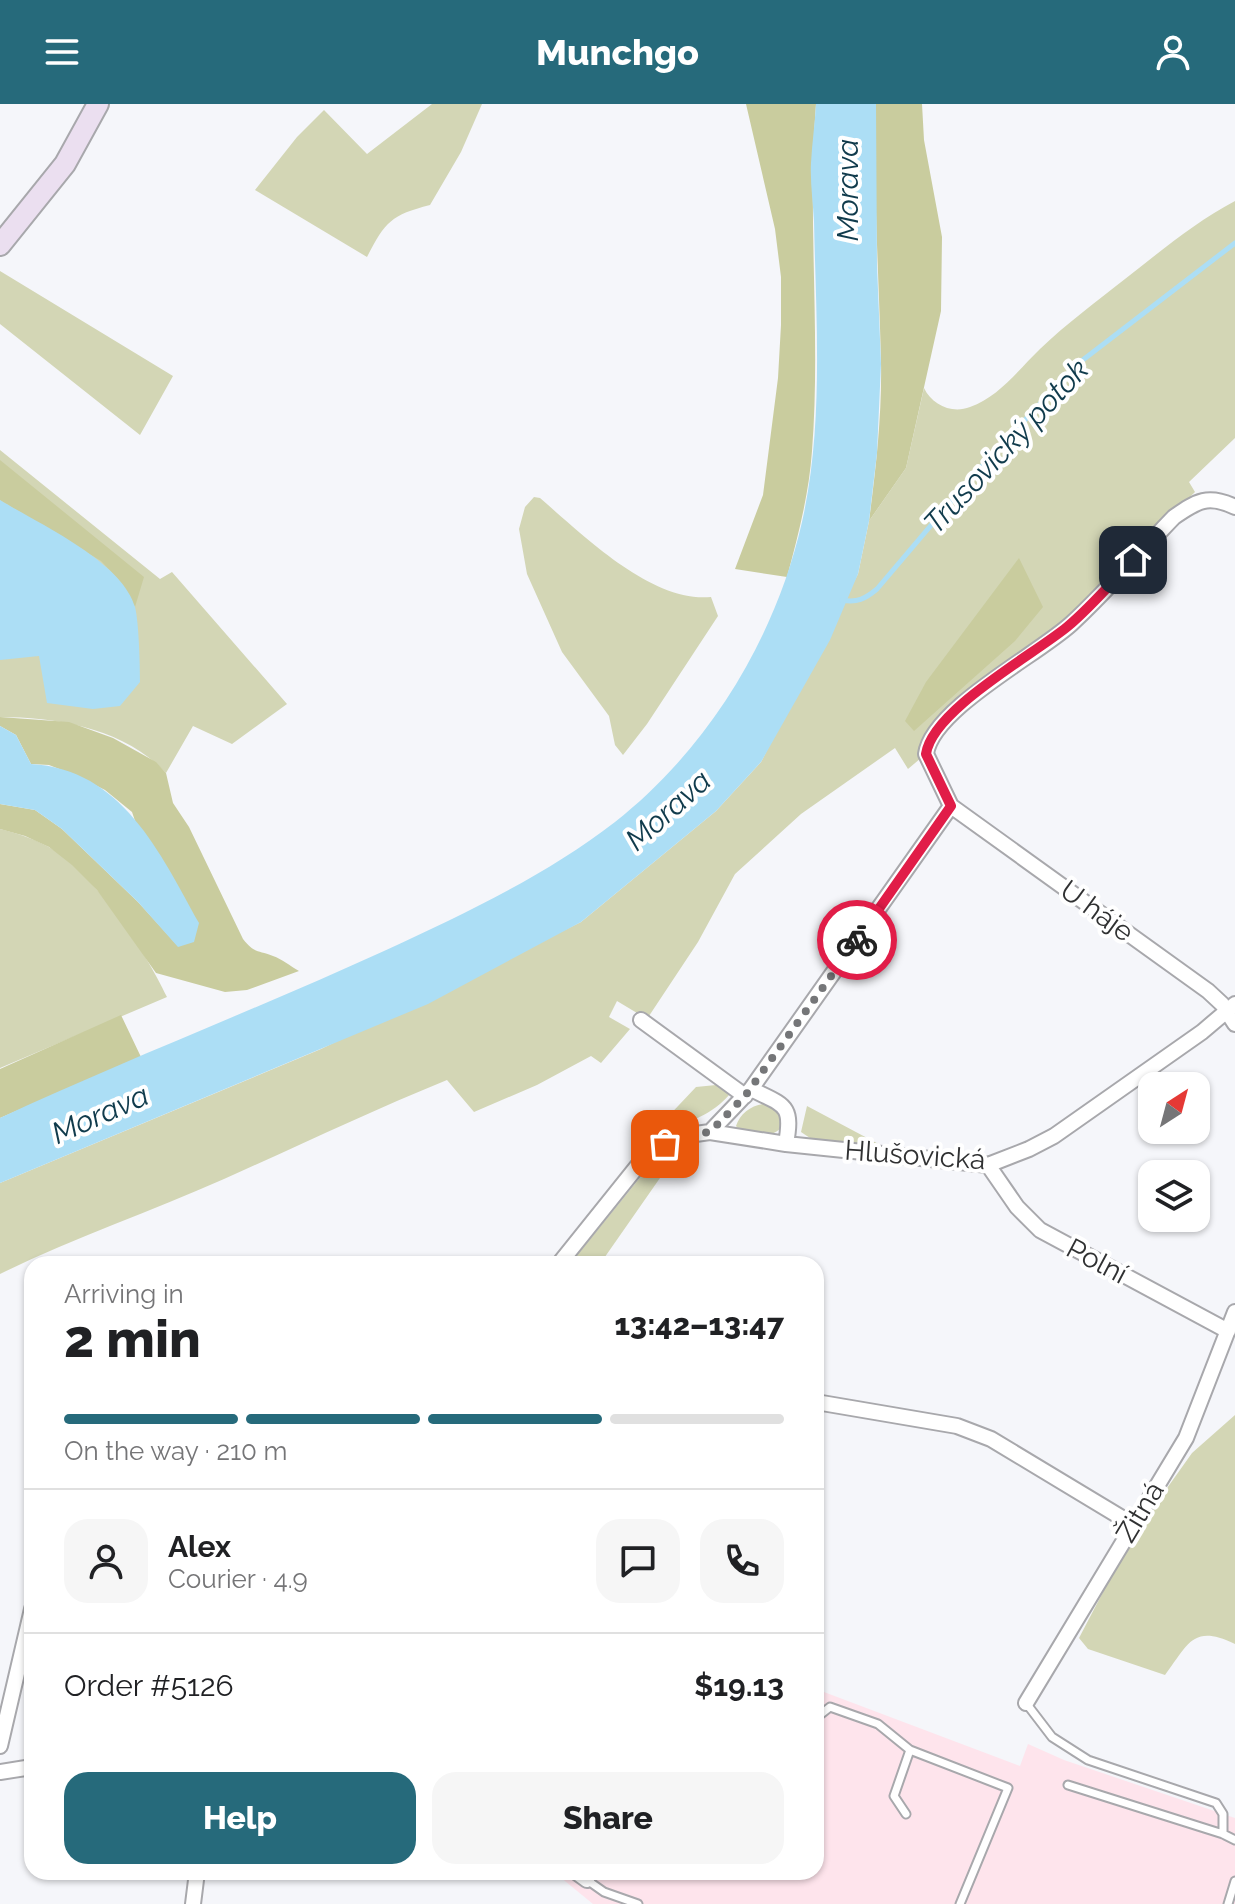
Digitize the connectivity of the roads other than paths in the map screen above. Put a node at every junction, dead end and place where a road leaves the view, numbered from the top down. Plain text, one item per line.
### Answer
1 (98, 104) edge
2 (0, 245) edge
3 (1235, 507) edge
4 (951, 806) junction
5 (1232, 1013) edge
6 (641, 1020) dead end
7 (748, 1093) junction
8 (710, 1132) junction
9 (786, 1144) junction
10 (988, 1165) junction
11 (565, 1256) edge
12 (1235, 1312) edge
13 (1228, 1331) junction
14 (824, 1403) edge
15 (1132, 1524) junction
16 (24, 1643) edge
17 (1026, 1703) joint
18 (824, 1712) edge
19 (0, 1746) edge
20 (910, 1750) junction
21 (24, 1768) edge
22 (0, 1772) edge
23 (1068, 1785) dead end
24 (906, 1814) dead end
25 (1223, 1834) junction
26 (1235, 1840) edge
27 (196, 1880) edge
28 (587, 1880) edge
29 (1235, 1881) edge
30 (193, 1904) edge
31 (638, 1904) edge
32 (960, 1904) edge
33 (1228, 1904) edge

1 - 2 main road
3 - 4 street
4 - 5 street, U háje
4 - 7 street
5 - 10 street, Hlušovická
6 - 7 street
7 - 8 street
7 - 9 street
8 - 9 street, Hlušovická
8 - 11 street
9 - 10 street, Hlušovická
10 - 13 street, Polní
12 - 13 street, Žitná
13 - 15 street, Žitná
14 - 15 street
15 - 17 street, Žitná
16 - 19 street
17 - 25 lane
18 - 20 lane
20 - 24 lane
20 - 32 lane
21 - 22 street
23 - 25 lane
25 - 26 lane
27 - 30 street
28 - 31 lane
29 - 33 lane

